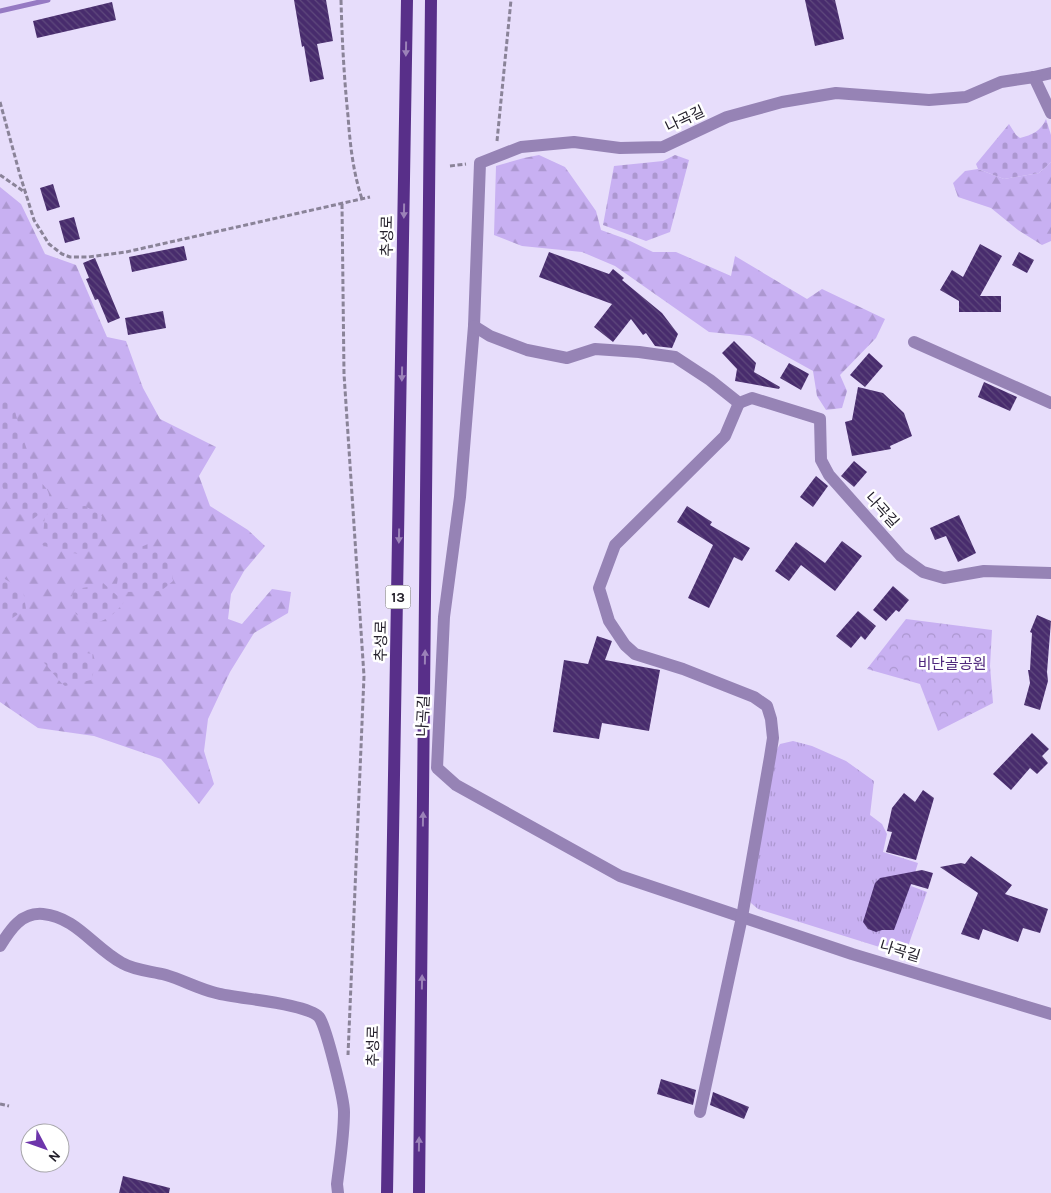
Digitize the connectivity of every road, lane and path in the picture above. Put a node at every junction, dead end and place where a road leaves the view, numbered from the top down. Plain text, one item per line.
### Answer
1 (341, 0) edge
2 (407, 0) edge
3 (431, 0) edge
4 (511, 0) edge
5 (1051, 73) edge
6 (1034, 77) junction
7 (0, 102) edge
8 (1051, 113) edge
9 (495, 157) junction
10 (0, 175) edge
11 (26, 193) junction
12 (370, 197) dead end
13 (362, 199) junction
14 (342, 204) junction
15 (474, 326) junction
16 (914, 342) dead end
17 (739, 403) junction
18 (1051, 403) edge
19 (1051, 573) edge
20 (742, 917) junction
21 (0, 946) edge
22 (1051, 1014) edge
23 (348, 1055) dead end
24 (0, 1104) edge
25 (9, 1106) dead end
26 (700, 1112) dead end
27 (338, 1193) edge
28 (387, 1193) edge
29 (419, 1193) edge

1 - 13 path
2 -> 28 main road, 추성로 / 13
29 -> 3 main road, 13
4 - 9 path
5 - 6 street, 나곡길
6 - 8 street
6 - 9 street, 나곡길
7 - 11 path
9 - 15 street, 나곡길
10 - 11 path
11 - 14 path
12 - 13 path
13 - 14 path
14 - 23 path
15 - 17 street
15 - 20 street, 나곡길
16 - 18 street
17 - 19 street, 나곡길
17 - 20 street
20 - 22 street, 나곡길
20 - 26 street
21 - 27 street
24 - 25 path

